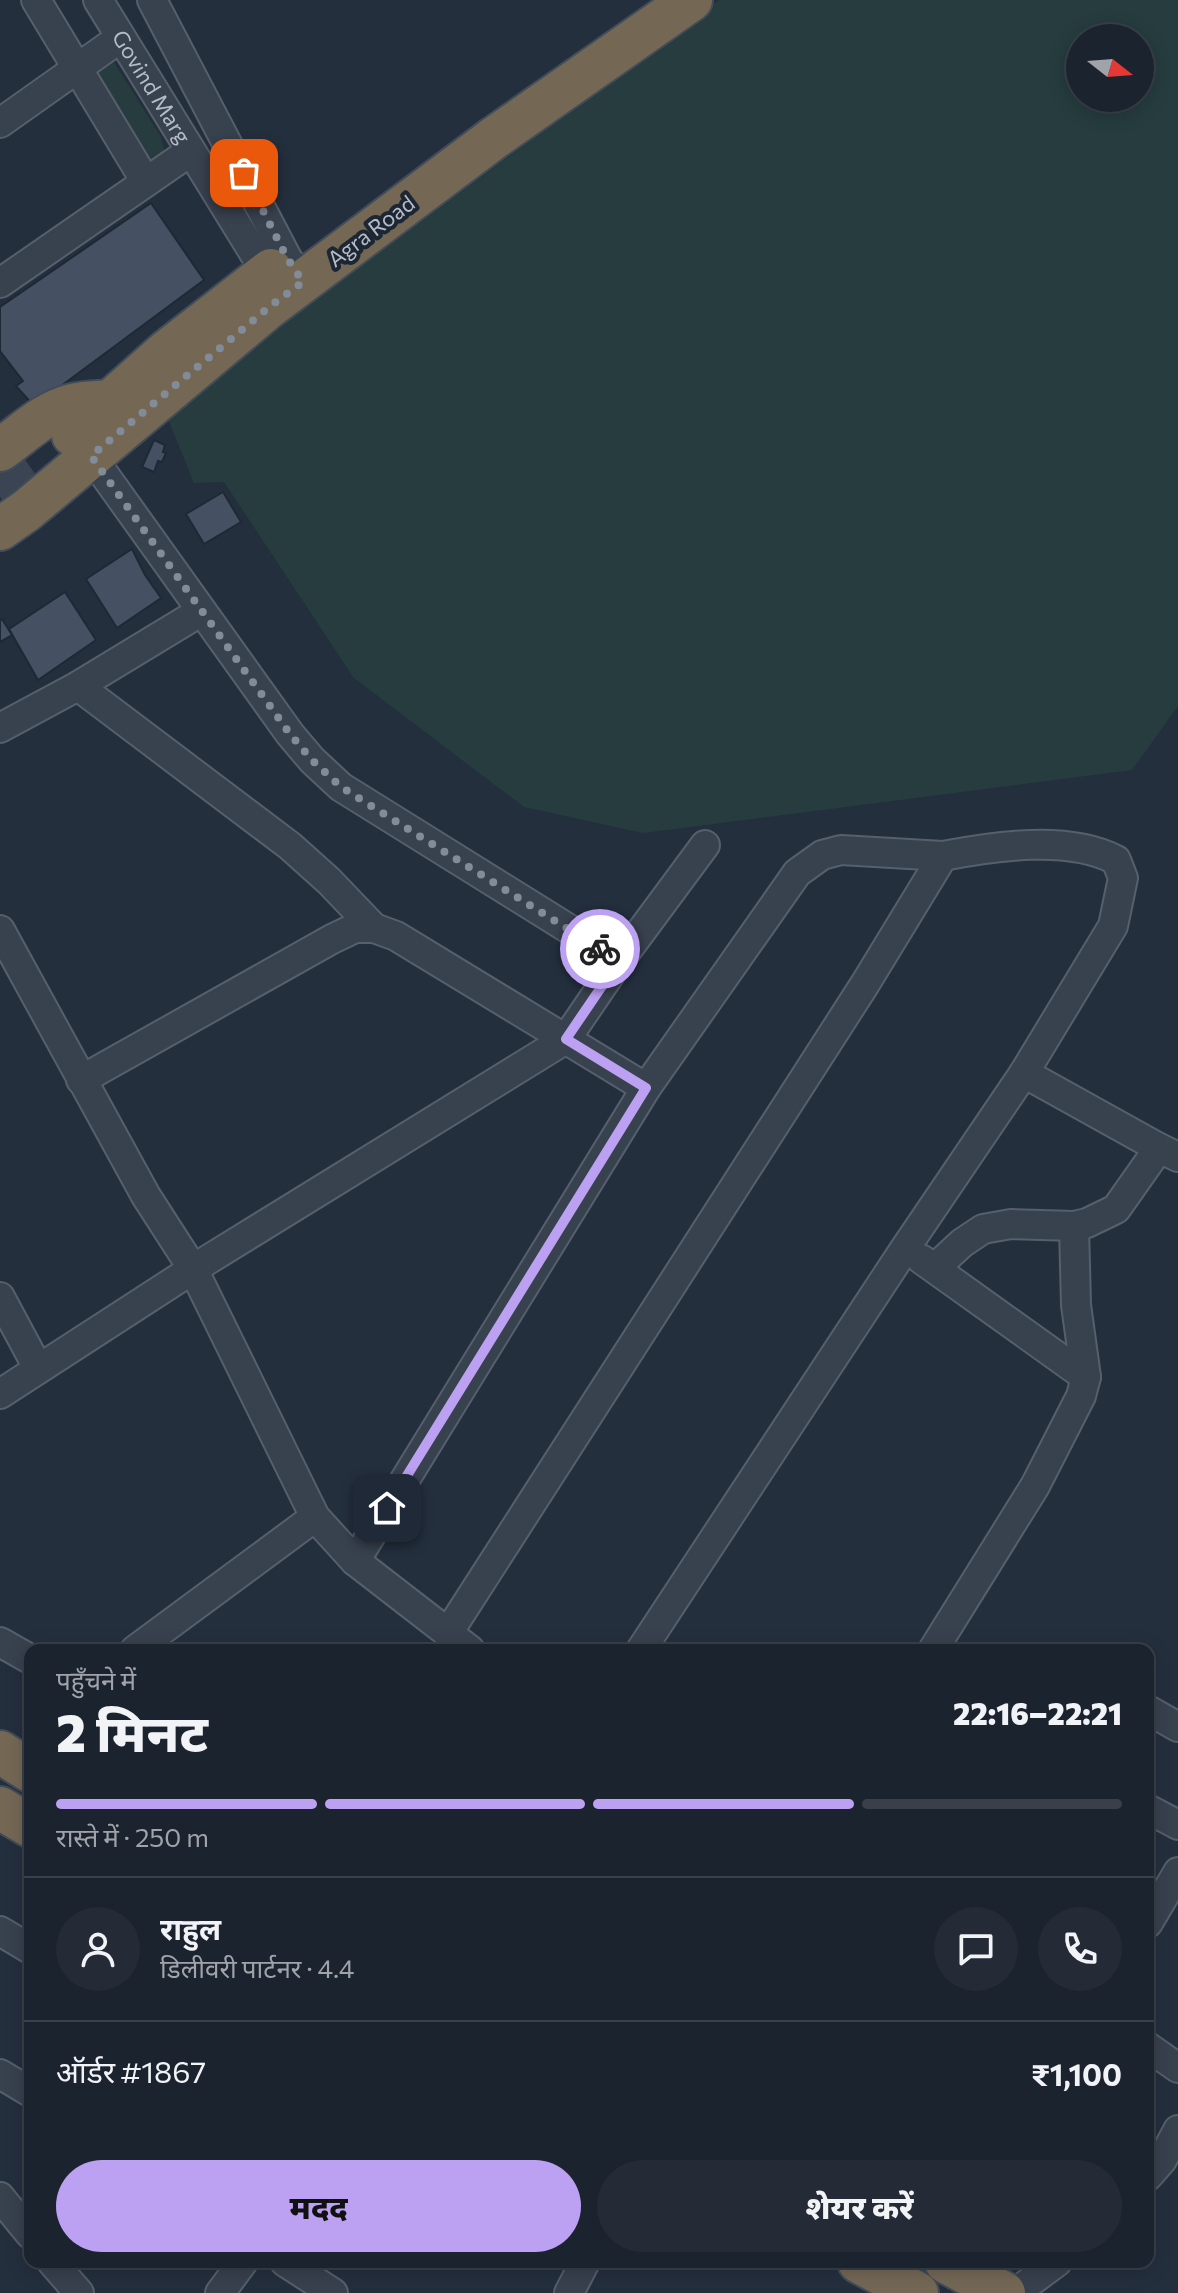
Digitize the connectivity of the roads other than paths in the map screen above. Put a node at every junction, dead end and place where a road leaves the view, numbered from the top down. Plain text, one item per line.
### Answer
1 (36, 0) edge
2 (98, 0) edge
3 (152, 0) edge
4 (645, 0) edge
5 (691, 0) edge
6 (120, 38) junction
7 (77, 68) junction
8 (0, 123) edge
9 (191, 151) junction
10 (146, 182) junction
11 (285, 278) junction
12 (0, 283) edge
13 (111, 401) junction
14 (84, 444) junction
15 (0, 450) tunnel mouth
16 (44, 466) tunnel mouth
17 (0, 474) tunnel mouth
18 (14, 519) edge
19 (0, 558) edge
20 (200, 612) junction
21 (78, 686) junction
22 (0, 728) edge
23 (705, 845) dead end
24 (943, 856) junction
25 (374, 928) junction
26 (0, 930) edge
27 (617, 964) junction
28 (566, 1039) junction
29 (1024, 1073) junction
30 (81, 1080) junction
31 (646, 1088) junction
32 (1168, 1152) edge
33 (1074, 1226) junction
34 (904, 1250) junction
35 (935, 1268) junction
36 (193, 1269) junction
37 (0, 1297) edge
38 (38, 1368) junction
39 (1086, 1377) junction
40 (0, 1394) edge
41 (315, 1517) junction
42 (355, 1561) junction
43 (0, 1642) edge
44 (459, 1642) edge
45 (143, 1644) edge
46 (645, 1644) edge
47 (937, 1644) edge
48 (24, 1656) edge
49 (1154, 1713) edge
50 (1178, 1727) edge
51 (0, 1752) edge
52 (24, 1767) edge
53 (0, 1808) edge
54 (1154, 1812) edge
55 (24, 1822) edge
56 (1178, 1825) edge
57 (1178, 1872) edge
58 (1154, 1913) edge
59 (0, 1931) edge
60 (24, 1945) edge
61 (1154, 2051) edge
62 (1178, 2068) edge
63 (0, 2074) edge
64 (24, 2088) edge
65 (1178, 2130) edge
66 (1154, 2169) edge
67 (0, 2197) edge
68 (24, 2227) edge
69 (57, 2268) edge
70 (239, 2268) edge
71 (294, 2268) edge
72 (582, 2268) edge
73 (870, 2268) edge
74 (957, 2268) edge
75 (1049, 2268) edge
76 (79, 2293) edge
77 (220, 2293) edge
78 (333, 2293) edge
79 (569, 2293) edge
80 (917, 2293) edge
81 (1004, 2293) edge
82 (1015, 2293) edge

1 - 7 street
2 - 6 street, Govind Marg
3 - 11 street, Govind Marg
4 - 11 highway
5 - 11 highway, Agra Road
6 - 7 street
6 - 9 street, Govind Marg
7 - 8 street
7 - 10 street
9 - 10 street
9 - 11 street, Govind Marg
10 - 12 street
11 - 13 highway
11 - 14 highway, Agra Road
13 - 14 highway
13 - 15 highway
14 - 16 highway
14 - 17 highway
14 - 18 highway, Agra Road
14 - 20 street
18 - 19 highway
20 - 21 street
20 - 27 street
21 - 22 street
21 - 25 street
23 - 27 street
24 - 29 street
24 - 31 street
24 - 44 street
25 - 28 street
25 - 30 street
26 - 30 street
27 - 28 street
28 - 31 street
28 - 36 street
29 - 32 street
29 - 34 street
30 - 36 street
31 - 42 street
32 - 33 street
33 - 35 street
33 - 39 street
34 - 35 street
34 - 46 street
35 - 39 street
36 - 38 street
36 - 41 street
37 - 38 street
38 - 40 street
39 - 47 street
41 - 42 street
41 - 45 street
42 - 44 street
43 - 48 street
49 - 50 street
51 - 52 highway
53 - 55 highway
54 - 56 street
57 - 58 street
59 - 60 street
61 - 62 street
63 - 64 street
65 - 66 street
67 - 68 street
69 - 76 street
70 - 77 street
71 - 78 street
72 - 79 street
73 - 80 highway
74 - 81 highway
75 - 82 street

